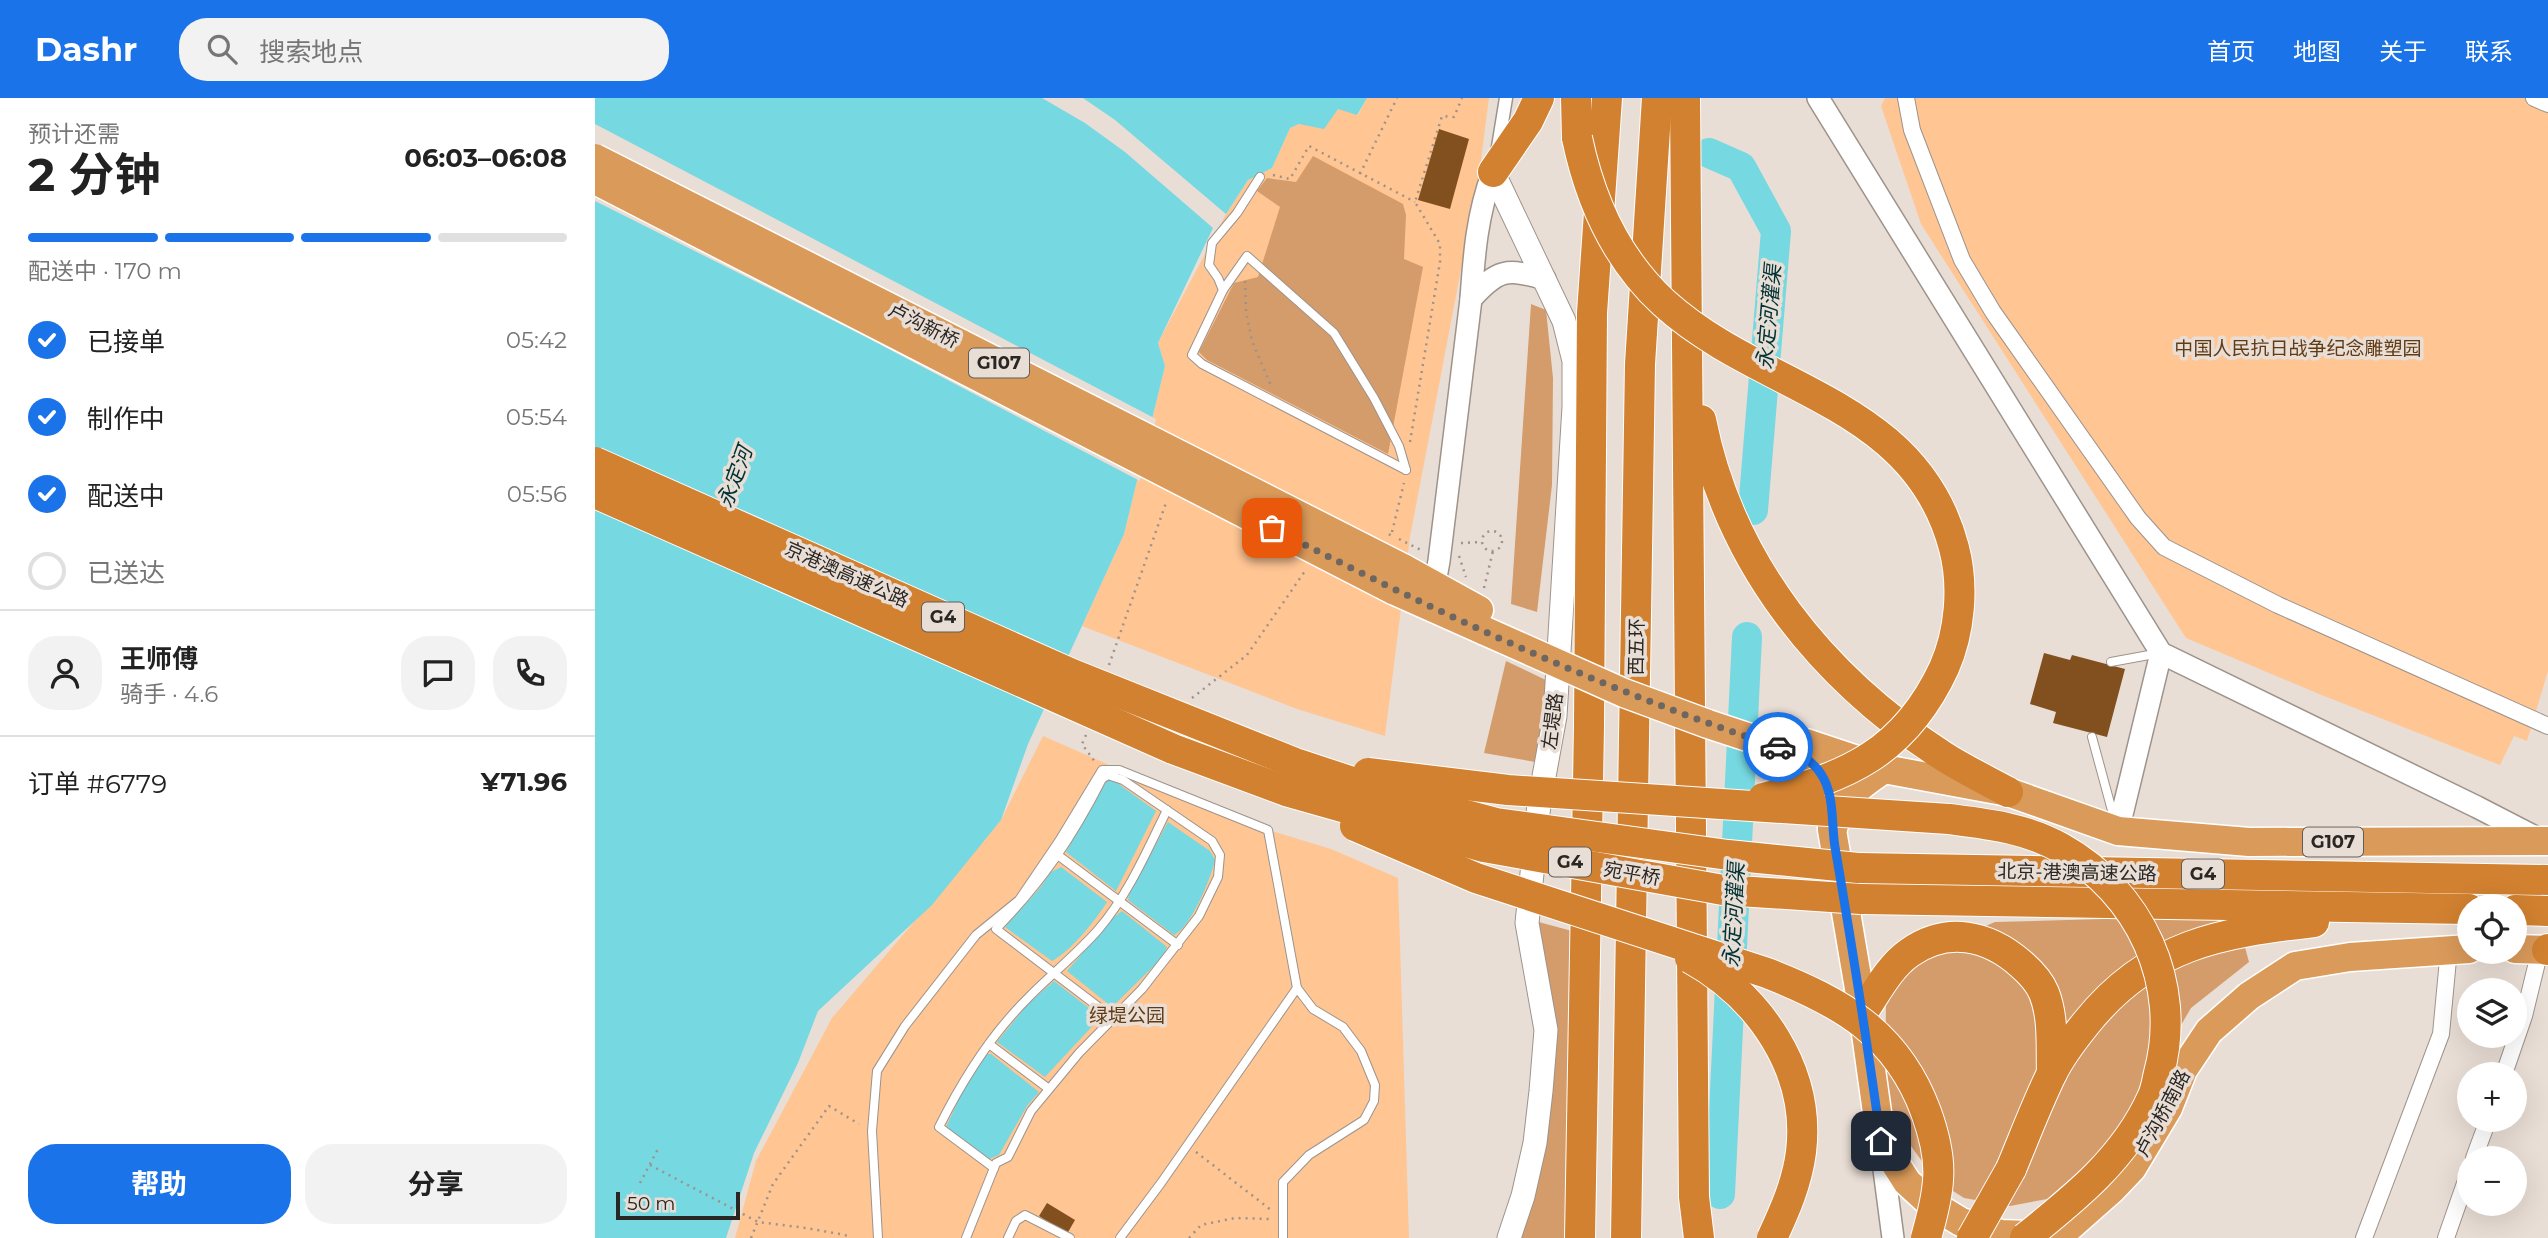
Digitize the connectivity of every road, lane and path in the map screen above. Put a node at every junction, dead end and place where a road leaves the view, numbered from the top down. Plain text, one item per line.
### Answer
1 (1397, 98) edge
2 (1462, 98) edge
3 (1506, 98) edge
4 (1539, 98) edge
5 (1576, 98) edge
6 (1607, 98) edge
7 (1657, 98) edge
8 (1685, 98) edge
9 (1818, 98) edge
10 (1906, 98) edge
11 (2534, 98) edge
12 (2548, 104) edge
13 (595, 158) edge
14 (1493, 173) junction
15 (1360, 174) junction
16 (1260, 177) joint
17 (595, 180) edge
18 (1415, 202) junction
19 (1247, 256) junction
20 (1545, 279) junction
21 (1223, 290) junction
22 (1471, 299) junction
23 (1688, 356) junction
24 (1274, 402) junction
25 (595, 462) edge
26 (1406, 470) junction
27 (1170, 492) dead end
28 (595, 493) edge
29 (1380, 530) dead end
30 (1391, 536) junction
31 (1482, 542) junction
32 (1454, 544) dead end
33 (1493, 551) junction
34 (1458, 555) dead end
35 (1307, 568) dead end
36 (1403, 568) junction
37 (1466, 578) dead end
38 (1432, 596) junction
39 (1486, 614) junction
40 (2161, 653) junction
41 (2111, 662) dead end
42 (1109, 665) dead end
43 (1187, 702) dead end
44 (2548, 726) edge
45 (1087, 731) dead end
46 (2092, 737) dead end
47 (1804, 749) junction
48 (1295, 763) junction
49 (1884, 769) junction
50 (1102, 770) junction
51 (1286, 791) junction
52 (2008, 792) junction
53 (1735, 805) junction
54 (1167, 810) junction
55 (1832, 830) junction
56 (2118, 831) junction
57 (2545, 841) edge
58 (1059, 856) junction
59 (1859, 868) joint
60 (2548, 880) edge
61 (1861, 899) joint
62 (1119, 901) junction
63 (2427, 908) junction
64 (2457, 909) edge
65 (2527, 910) edge
66 (2548, 911) edge
67 (1647, 934) junction
68 (1178, 944) junction
69 (2457, 949) edge
70 (2540, 950) edge
71 (2457, 958) edge
72 (1054, 973) junction
73 (1297, 988) junction
74 (1863, 1012) junction
75 (1113, 1017) junction
76 (989, 1044) junction
77 (2508, 1062) edge
78 (2052, 1073) junction
79 (1049, 1089) junction
80 (872, 1131) junction
81 (1881, 1141) junction
82 (1188, 1145) junction
83 (659, 1147) dead end
84 (650, 1165) junction
85 (994, 1168) junction
86 (640, 1182) dead end
87 (2457, 1206) edge
88 (1283, 1219) junction
89 (758, 1222) junction
90 (2062, 1233) edge
91 (751, 1238) edge
92 (851, 1238) edge
93 (878, 1238) edge
94 (966, 1238) edge
95 (1008, 1238) edge
96 (1070, 1238) edge
97 (1120, 1238) edge
98 (1189, 1238) edge
99 (1283, 1238) edge
100 (1509, 1238) edge
101 (1580, 1238) edge
102 (1626, 1238) edge
103 (1699, 1238) edge
104 (1772, 1238) edge
105 (1893, 1238) edge
106 (1926, 1238) edge
107 (1972, 1238) edge
108 (2025, 1238) edge
109 (2364, 1238) edge
110 (2446, 1238) edge

1 - 15 path
2 - 18 path
3 - 14 street
4 - 14 highway
5 - 53 highway, bridge
6 - 101 highway
7 - 102 highway, 西五环
8 - 23 highway
9 - 40 street
10 - 44 street
11 - 12 street
13 - 36 highway, 卢沟新桥 / G107, bridge
14 - 20 main road, 左堤路
14 - 22 street
15 - 16 path
15 - 18 path
16 - 21 lane
17 - 36 highway, 卢沟新桥 / G107, bridge
18 - 26 path
19 - 21 lane
19 - 24 path
19 - 26 lane
20 - 22 street
20 - 100 main road, 左堤路
21 - 24 lane
22 - 38 street
23 - 52 highway
23 - 103 highway
24 - 26 lane
25 - 48 highway, 京港澳高速公路 / G4, bridge
26 - 30 path
27 - 42 path
28 - 51 highway, 京港澳高速公路 / G4, bridge
29 - 30 path
30 - 36 path
31 - 32 path
31 - 33 path
31 - 33 path
33 - 39 path
34 - 37 path
35 - 43 path
36 - 38 highway, G107
38 - 39 highway, G107
39 - 47 highway, G107, bridge
40 - 41 lane
40 - 56 street
40 - 57 street
45 - 50 path
46 - 56 lane
47 - 49 highway, G107
47 - 55 highway, 卢沟桥南路
48 - 53 highway, bridge
48 - 59 highway, 宛平桥 / G4, bridge
49 - 52 highway, G107
49 - 55 highway
50 - 73 lane
50 - 80 lane
51 - 61 highway, 宛平桥 / G4, bridge
51 - 67 highway, bridge
52 - 56 highway, G107
53 - 108 highway, bridge
54 - 58 lane
54 - 62 lane
54 - 68 lane
55 - 74 highway, 卢沟桥南路
56 - 57 highway, G107
58 - 62 lane
58 - 72 lane
59 - 60 highway, 北京-港澳高速公路 / G4
61 - 63 highway, 北京-港澳高速公路 / G4
62 - 68 lane
62 - 72 lane
63 - 64 highway, 北京-港澳高速公路 / G4
63 - 78 highway
65 - 66 highway
67 - 104 highway, bridge
67 - 106 highway, bridge
68 - 75 lane
69 - 90 highway, 卢沟桥南路
70 - 77 street
71 - 109 street
72 - 75 lane
72 - 76 lane
73 - 82 lane
73 - 88 lane
74 - 78 highway
74 - 81 highway, 卢沟桥南路
75 - 79 lane
76 - 79 lane
76 - 85 lane
78 - 107 highway, bridge
79 - 85 lane
80 - 89 path
80 - 93 lane
81 - 90 highway, 卢沟桥南路
81 - 105 street
82 - 88 path
82 - 97 lane
83 - 84 path
84 - 86 path
84 - 89 path
85 - 94 lane
87 - 110 street
88 - 98 path
88 - 99 lane
89 - 91 path
89 - 92 path
95 - 96 lane

